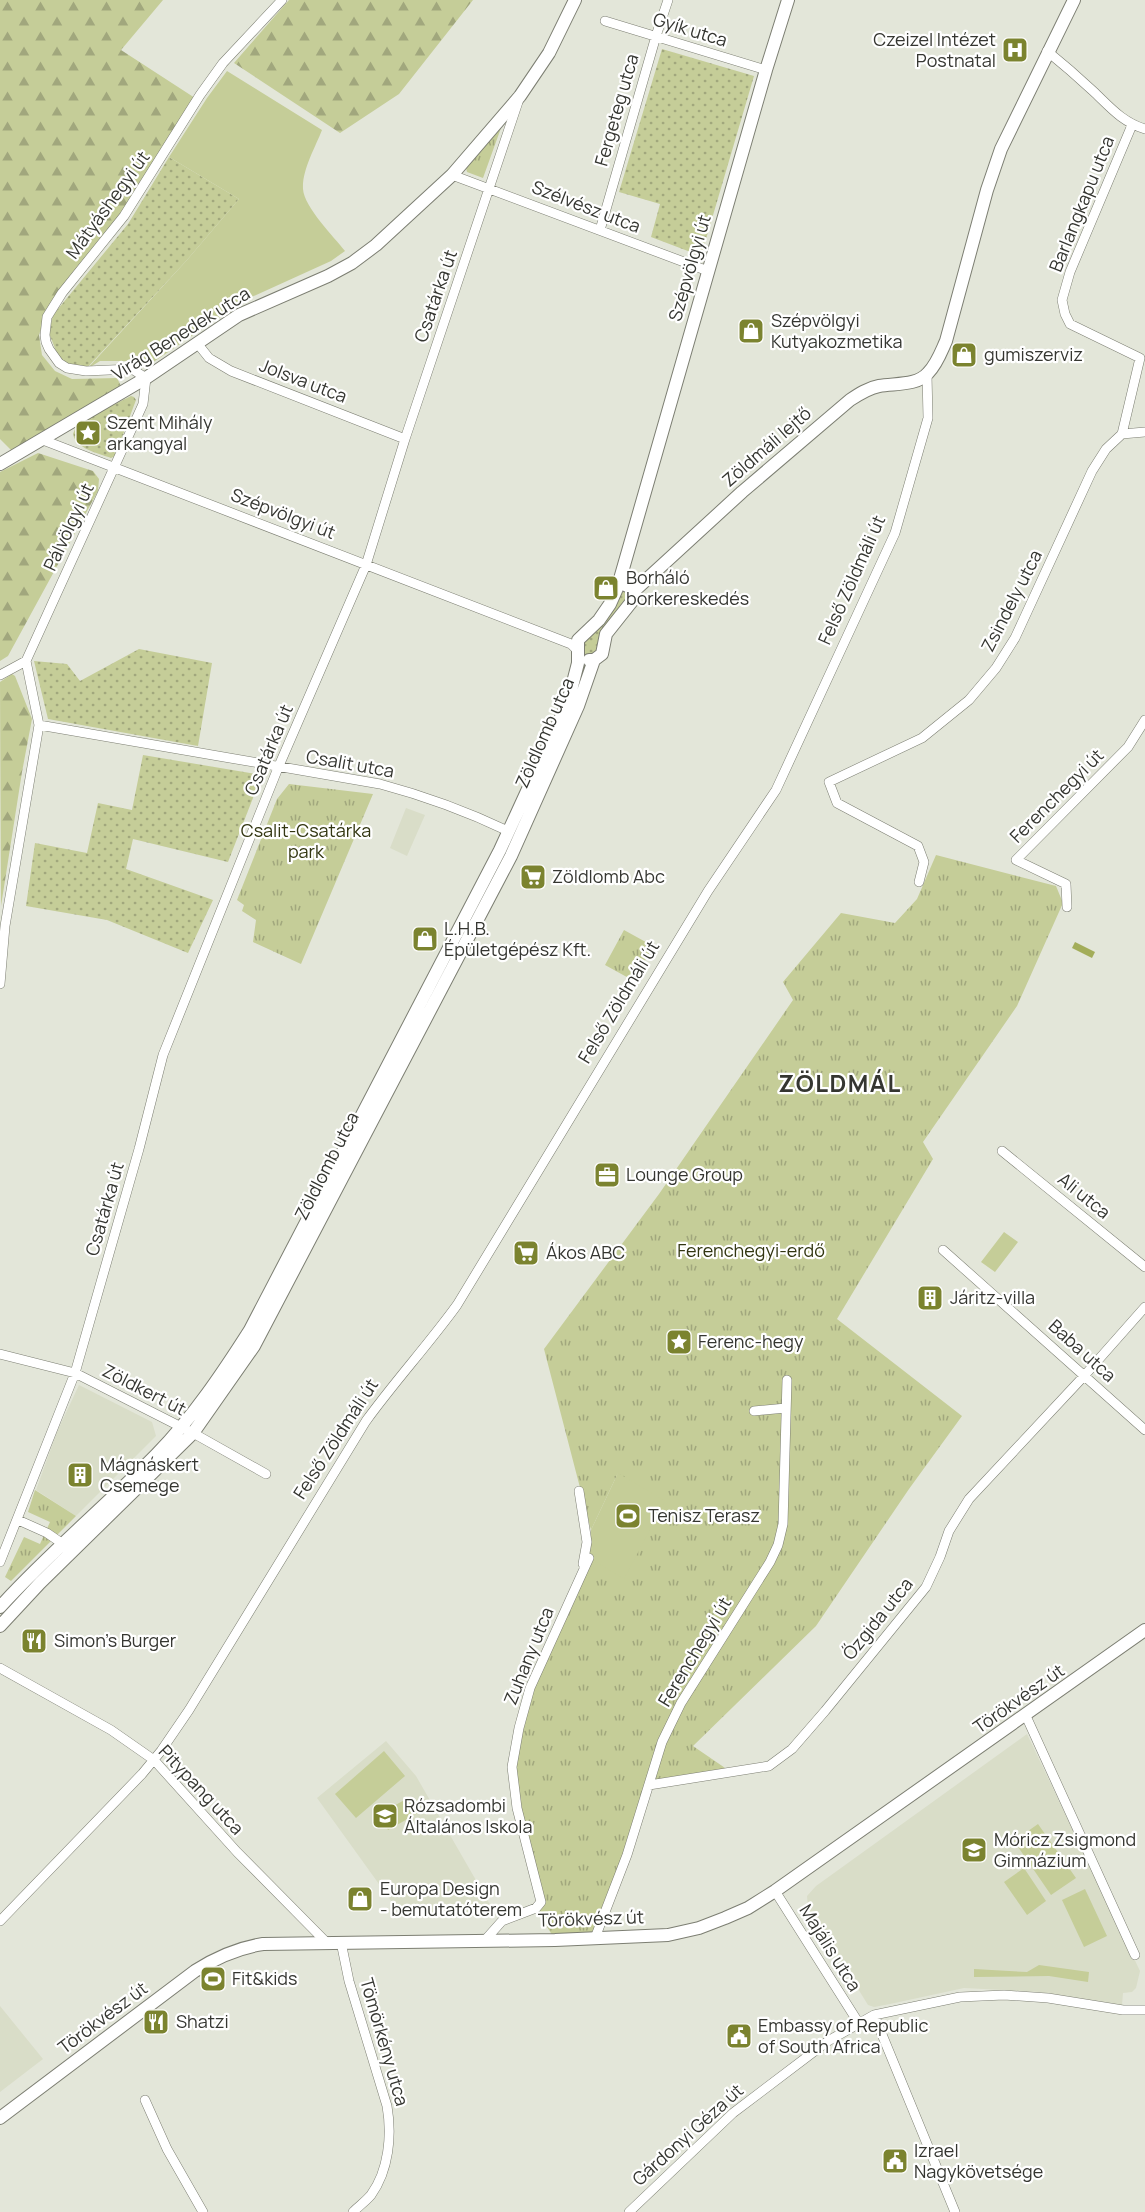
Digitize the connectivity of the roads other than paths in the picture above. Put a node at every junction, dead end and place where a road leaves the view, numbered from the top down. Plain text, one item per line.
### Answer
1 (282, 0) edge
2 (575, 0) edge
3 (668, 0) edge
4 (788, 0) edge
5 (1074, 0) edge
6 (604, 21) dead end
7 (656, 36) junction
8 (1047, 51) junction
9 (766, 70) junction
10 (519, 96) junction
11 (1132, 125) junction
12 (1145, 129) edge
13 (452, 175) junction
14 (490, 188) junction
15 (600, 230) junction
16 (708, 271) junction
17 (197, 343) junction
18 (927, 375) junction
19 (146, 378) junction
20 (1145, 432) edge
21 (1122, 434) junction
22 (405, 439) junction
23 (43, 440) junction
24 (0, 464) edge
25 (115, 468) junction
26 (366, 565) junction
27 (627, 587) junction
28 (580, 636) junction
29 (555, 639) junction
30 (577, 651) junction
31 (594, 660) junction
32 (26, 661) junction
33 (0, 675) edge
34 (1145, 720) edge
35 (39, 726) junction
36 (278, 768) junction
37 (514, 834) junction
38 (919, 882) dead end
39 (1067, 907) dead end
40 (0, 984) edge
41 (1002, 1151) dead end
42 (943, 1250) dead end
43 (1145, 1267) edge
44 (1145, 1307) edge
45 (0, 1354) edge
46 (75, 1373) junction
47 (1084, 1376) junction
48 (787, 1380) dead end
49 (786, 1408) junction
50 (754, 1410) dead end
51 (181, 1428) junction
52 (1145, 1430) edge
53 (193, 1433) junction
54 (266, 1474) dead end
55 (579, 1491) dead end
56 (18, 1520) junction
57 (90, 1526) junction
58 (63, 1544) junction
59 (589, 1558) dead end
60 (0, 1562) edge
61 (582, 1569) junction
62 (0, 1607) edge
63 (0, 1626) edge
64 (1145, 1630) edge
65 (0, 1668) edge
66 (1026, 1716) junction
67 (154, 1760) junction
68 (649, 1785) junction
69 (775, 1891) junction
70 (0, 1921) edge
71 (595, 1938) junction
72 (486, 1939) junction
73 (341, 1942) junction
74 (327, 1943) junction
75 (1135, 1955) dead end
76 (1145, 2010) edge
77 (874, 2015) junction
78 (858, 2022) junction
79 (145, 2100) dead end
80 (0, 2118) edge
81 (203, 2212) edge
82 (353, 2212) edge
83 (629, 2212) edge
84 (955, 2212) edge

1 - 19 street, Mátyáshegyi út
2 - 10 street, Virág Benedek utca
3 - 7 street, Fergeteg utca
4 - 9 street, Szépvölgyi út
5 - 8 street
6 - 7 street, Gyík utca
7 - 9 street, Gyík utca
7 - 15 street, Fergeteg utca
8 - 11 street
8 - 18 street
9 - 16 street, Szépvölgyi út
10 - 13 street, Virág Benedek utca
10 - 14 street, Csatárka út
11 - 12 street
11 - 21 street, Barlangkapu utca
13 - 14 street, Szélvész utca
13 - 17 street, Virág Benedek utca
14 - 15 street, Szélvész utca
14 - 22 street, Csatárka út
15 - 16 street, Szélvész utca
16 - 27 street, Szépvölgyi út
17 - 19 street, Virág Benedek utca
17 - 22 street, Jolsva utca
18 - 27 street, Zöldmáli lejtő
18 - 67 street, Felső Zöldmáli út
19 - 23 street, Virág Benedek utca
19 - 25 street, Pálvölgyi út
20 - 21 street
21 - 38 street, Zsindely utca
22 - 26 street, Csatárka út
23 - 24 street
23 - 25 street, Szépvölgyi út
25 - 26 street, Szépvölgyi út
25 - 32 street, Pálvölgyi út
26 - 29 street, Szépvölgyi út
26 - 36 street, Csatárka út
27 - 28 street, Szépvölgyi út
27 - 31 street, Szépvölgyi út
28 - 29 street, Szépvölgyi út
28 - 30 street
29 - 30 street, Szépvölgyi út
30 - 31 street, Szépvölgyi út
30 - 37 street, Zöldlomb utca
31 - 37 street, Zöldlomb utca
32 - 33 street
32 - 35 street
34 - 39 street, Ferenchegyi út
35 - 36 street, Csalit utca
35 - 40 street
36 - 37 street, Csalit utca
36 - 46 street, Csatárka út
37 - 51 street, Zöldlomb utca
37 - 53 street, Zöldlomb utca
41 - 43 street, Ali utca
42 - 47 street, Baba utca
44 - 47 street, Őzgida utca
45 - 46 street, Zöldkert út
46 - 51 street, Zöldkert út
46 - 56 street, Csatárka út
47 - 52 street, Baba utca
47 - 68 street, Őzgida utca
48 - 49 street, Ferenchegyi út
49 - 50 street
49 - 68 street, Ferenchegyi út
51 - 53 street, Zöldkert út
51 - 57 street, Zöldlomb utca
53 - 54 street, Zöldkert út
53 - 57 street, Zöldlomb utca
55 - 61 street, Zuhany utca
56 - 58 street
56 - 60 street, Csatárka út
57 - 58 street, Zöldlomb utca
57 - 63 street, Zöldlomb utca
58 - 62 street, Zöldlomb utca
59 - 61 street, Zuhany utca
61 - 72 street, Zuhany utca
64 - 66 street, Törökvész út
65 - 67 street, Pitypang utca
66 - 69 street, Törökvész út
66 - 75 street
67 - 70 street, Felső Zöldmáli út
67 - 74 street, Pitypang utca
68 - 71 street, Ferenchegyi út
69 - 71 street, Törökvész út
69 - 78 street, Majális utca
71 - 72 street, Törökvész út
72 - 73 street, Törökvész út
73 - 74 street, Törökvész út
73 - 82 street, Tömörkény utca
74 - 80 street, Törökvész út
76 - 77 street, Gárdonyi Géza út
77 - 78 street, Gárdonyi Géza út
77 - 84 street
78 - 83 street, Gárdonyi Géza út
79 - 81 street

